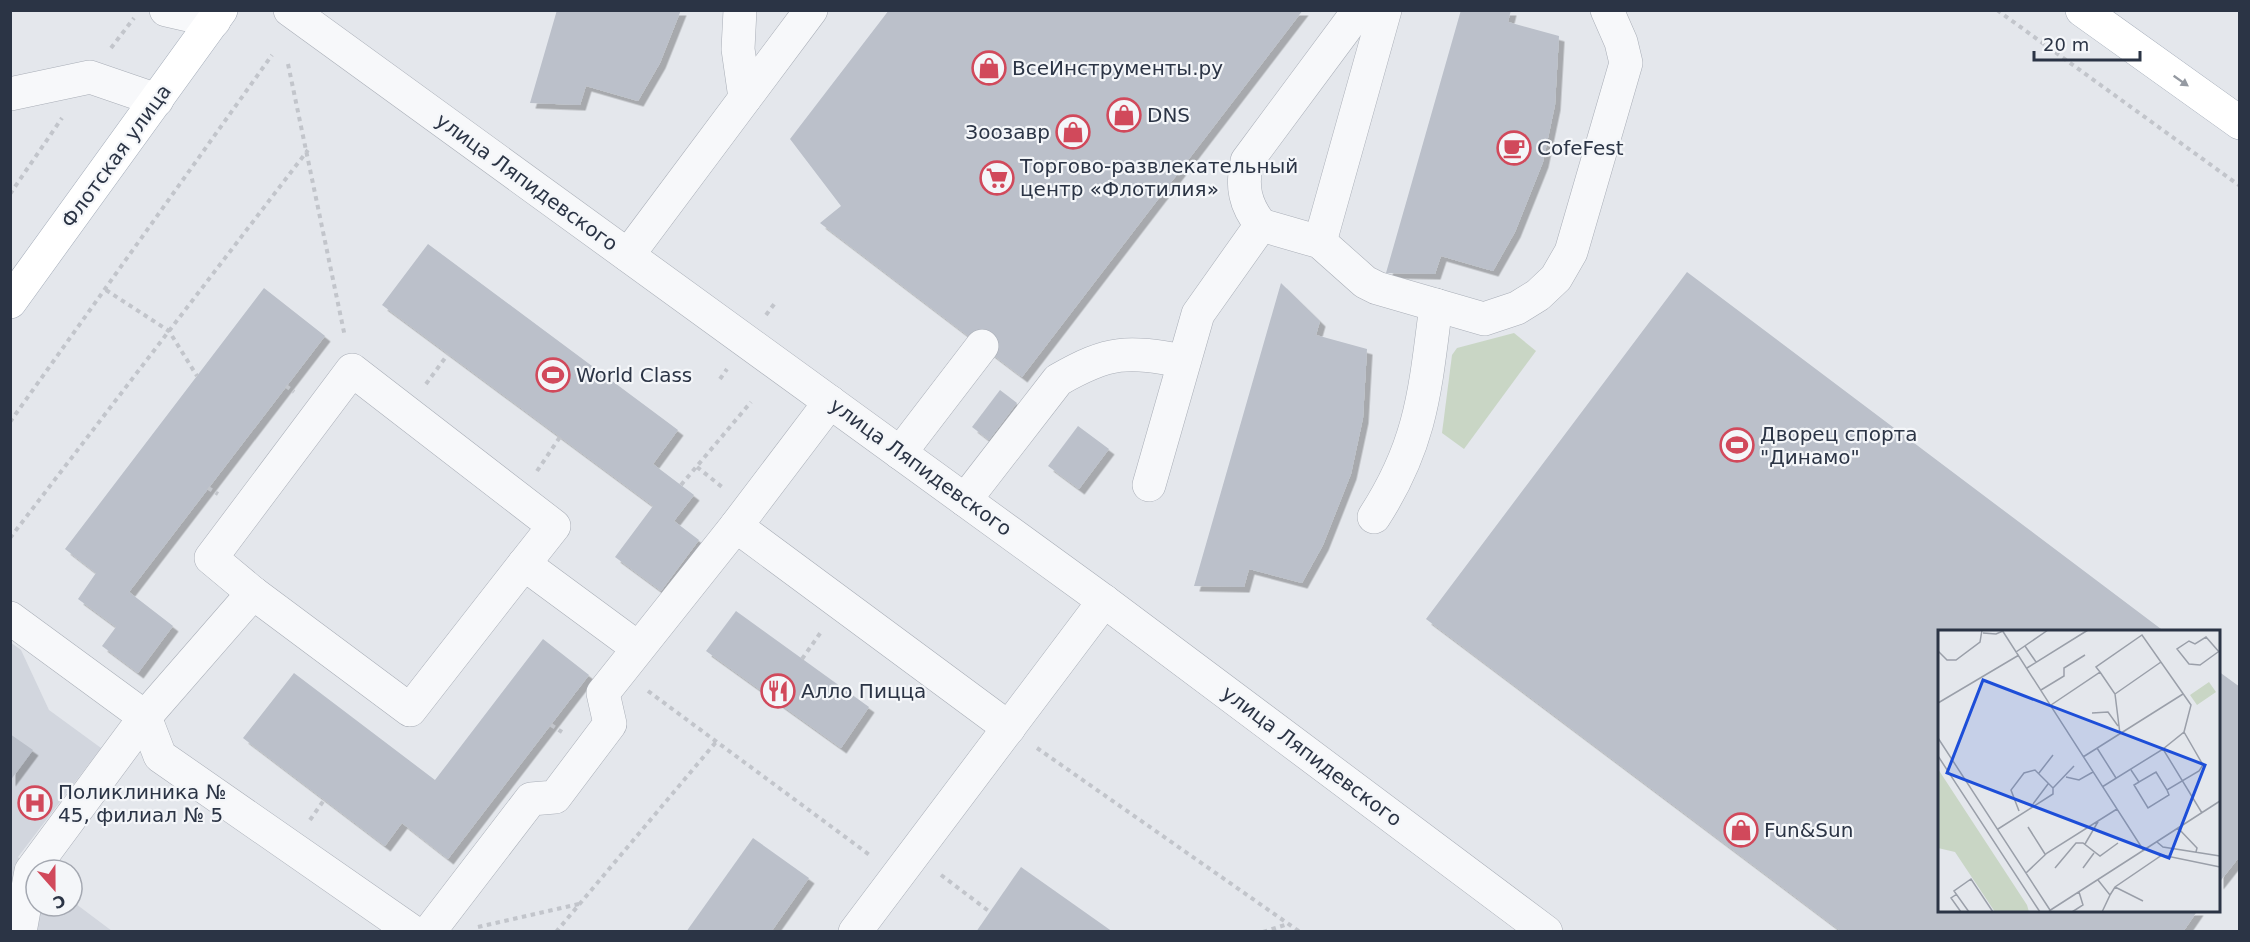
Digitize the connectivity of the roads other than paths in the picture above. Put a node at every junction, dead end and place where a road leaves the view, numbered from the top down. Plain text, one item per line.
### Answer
1 (166, 10) edge
2 (290, 10) edge
3 (740, 10) edge
4 (811, 10) edge
5 (1359, 10) edge
6 (1385, 10) edge
7 (1607, 10) edge
8 (2082, 10) edge
9 (218, 16) edge
10 (10, 94) edge
11 (745, 98) junction
12 (157, 100) junction
13 (2240, 123) edge
14 (1261, 225) junction
15 (1320, 242) junction
16 (628, 255) junction
17 (13, 295) edge
18 (1436, 305) junction
19 (982, 346) dead end
20 (1184, 361) junction
21 (830, 402) junction
22 (900, 453) junction
23 (1149, 484) dead end
24 (965, 500) junction
25 (1374, 517) dead end
26 (736, 526) junction
27 (524, 564) junction
28 (253, 593) junction
29 (1104, 601) junction
30 (10, 618) edge
31 (629, 660) junction
32 (145, 717) junction
33 (1009, 728) junction
34 (857, 931) edge
35 (20, 932) edge
36 (413, 932) edge
37 (429, 932) edge
38 (1546, 932) edge

1 - 9 street
2 - 16 street, улица Ляпидевского
3 - 11 street
4 - 11 street
5 - 14 street
6 - 15 street
7 - 18 street
8 -> 13 main road
9 - 12 main road, Флотская улица
10 - 12 street
11 - 16 street
12 - 17 main road, Флотская улица
14 - 15 street
14 - 20 street
15 - 18 street
16 - 21 street, улица Ляпидевского
18 - 25 street
19 - 22 street
20 - 23 street
20 - 24 street
21 - 22 street, улица Ляпидевского
21 - 26 street
22 - 24 street, улица Ляпидевского
24 - 29 street, улица Ляпидевского
26 - 31 street
26 - 33 street
27 - 28 street
27 - 28 street
27 - 31 street
28 - 32 street
29 - 33 street
29 - 38 street, улица Ляпидевского
30 - 32 street
31 - 37 street
32 - 35 street
32 - 36 street
33 - 34 street

